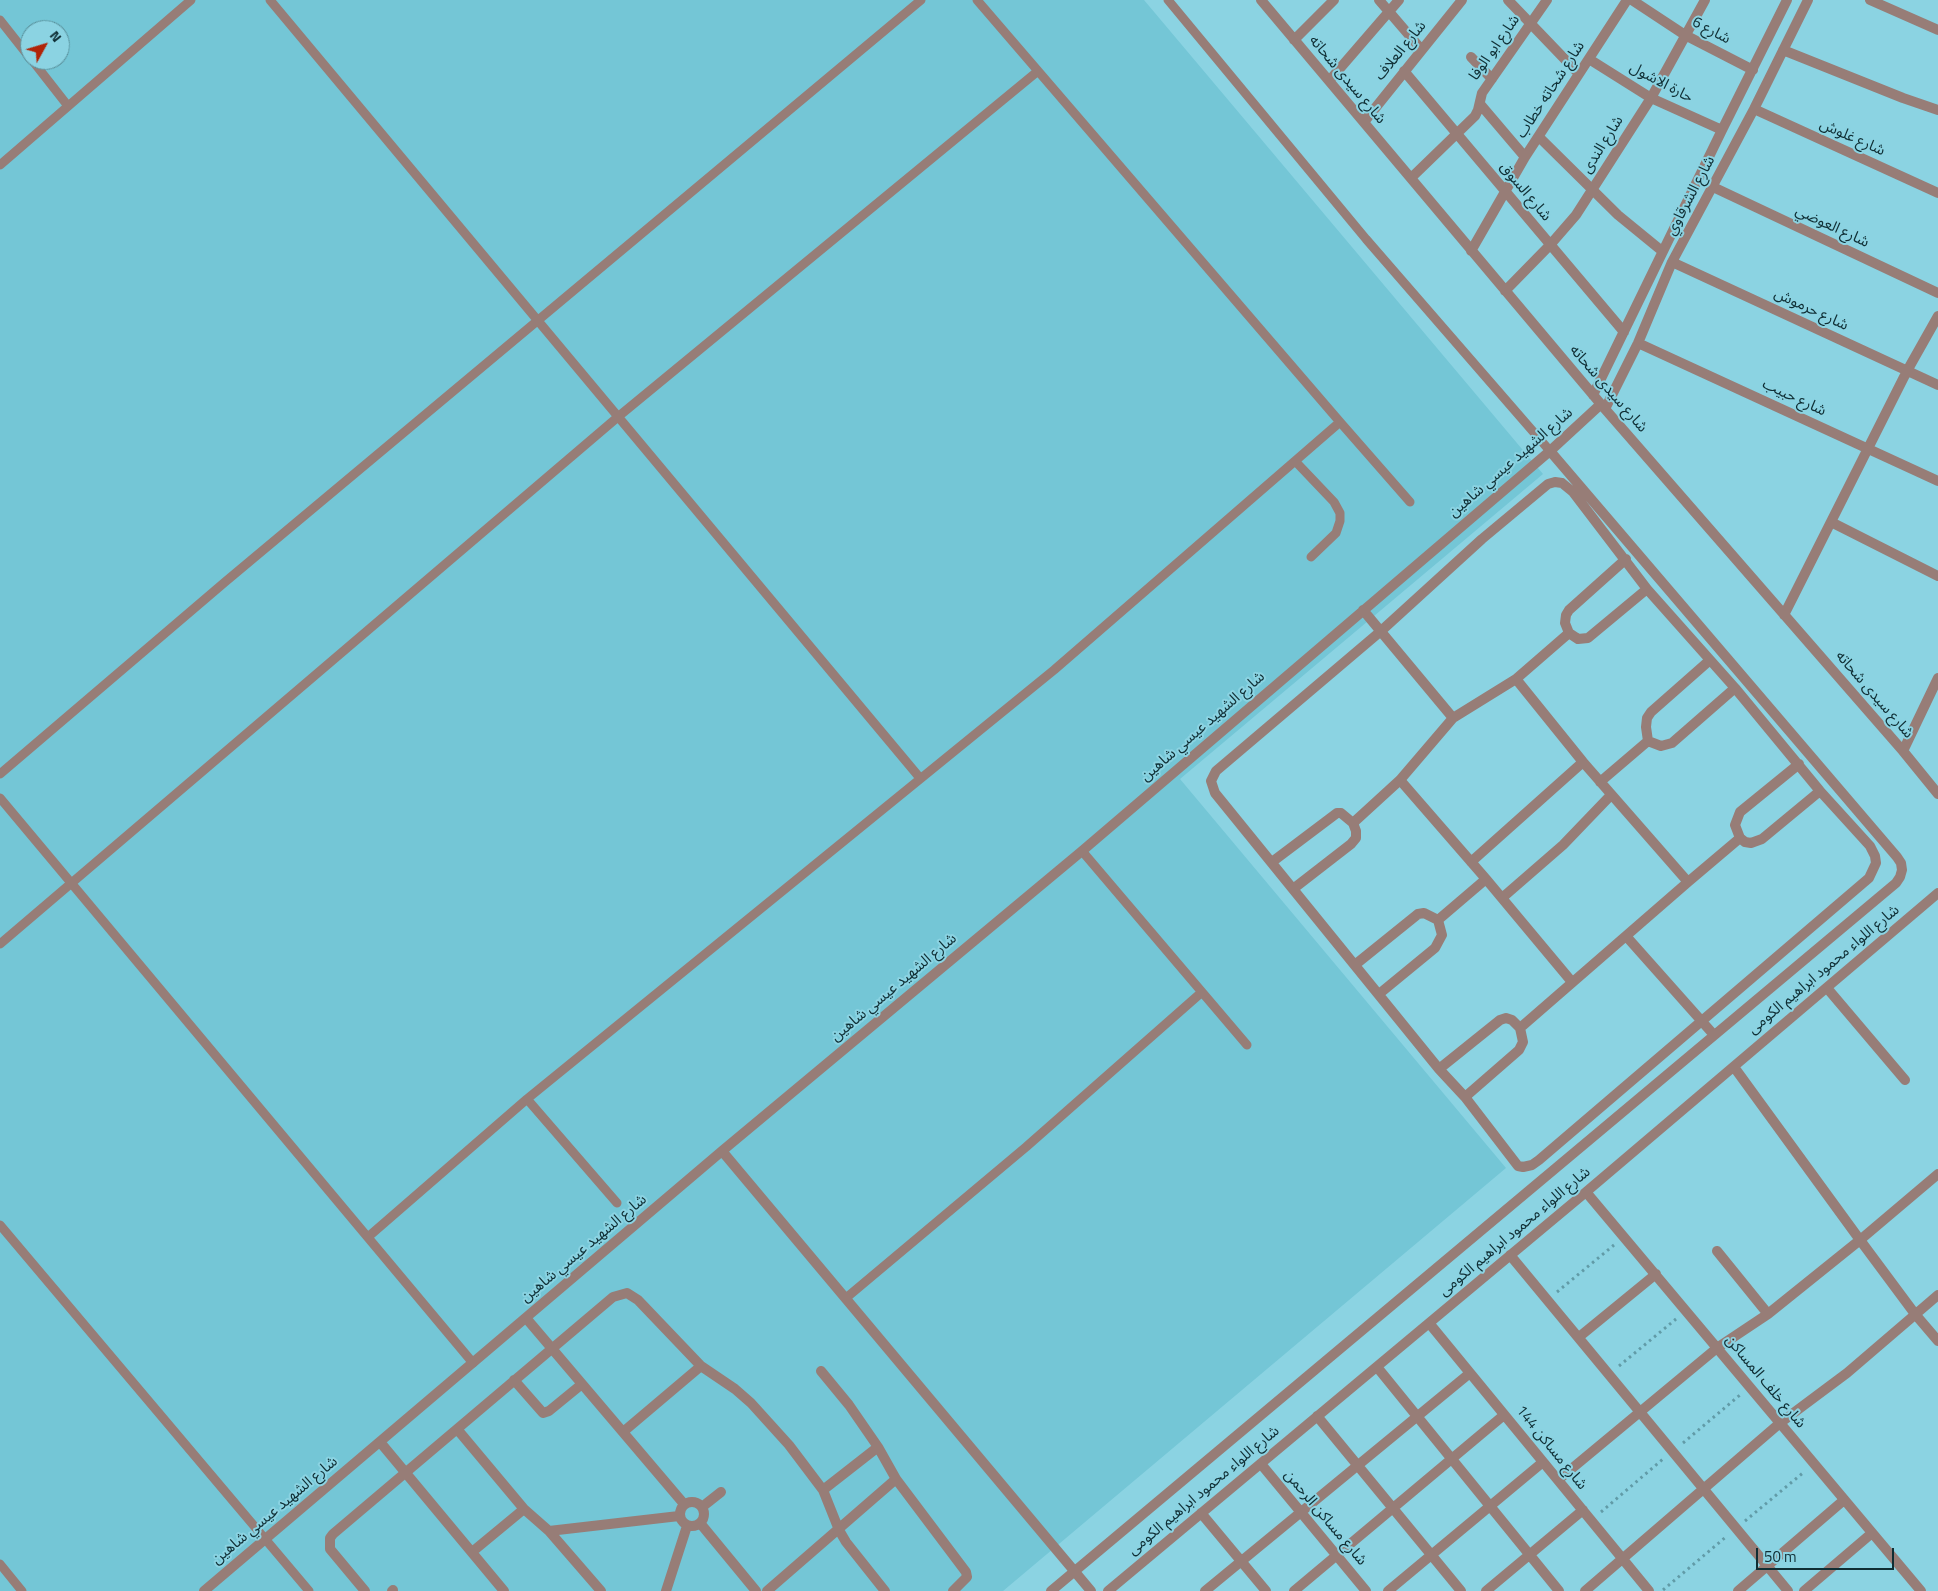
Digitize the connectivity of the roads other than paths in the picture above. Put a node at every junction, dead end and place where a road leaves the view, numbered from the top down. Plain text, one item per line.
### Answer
1 (191, 0) edge
2 (270, 0) edge
3 (921, 0) edge
4 (977, 0) edge
5 (1168, 0) edge
6 (1261, 0) edge
7 (1334, 0) edge
8 (1379, 0) edge
9 (1399, 0) edge
10 (1462, 0) edge
11 (1508, 0) edge
12 (1547, 0) edge
13 (1627, 0) edge
14 (1632, 0) edge
15 (1705, 0) edge
16 (1808, 0) edge
17 (1870, 0) edge
18 (1786, 2) edge
19 (1389, 12) junction
20 (1802, 14) junction
21 (0, 20) edge
22 (1531, 23) junction
23 (1938, 30) edge
24 (1685, 35) junction
25 (1294, 40) junction
26 (20, 45) edge
27 (1421, 49) junction
28 (1783, 50) junction
29 (1472, 57) dead end
30 (1589, 59) junction
31 (40, 70) edge
32 (1753, 70) junction
33 (1038, 71) junction
34 (1404, 71) junction
35 (1579, 74) junction
36 (1492, 79) junction
37 (1328, 81) junction
38 (1651, 98) junction
39 (1480, 104) junction
40 (68, 106) junction
41 (1754, 109) junction
42 (1938, 110) edge
43 (1364, 122) junction
44 (1722, 130) junction
45 (1456, 134) junction
46 (1539, 137) junction
47 (1525, 157) junction
48 (0, 165) edge
49 (1411, 178) junction
50 (1713, 187) junction
51 (1505, 191) junction
52 (1592, 191) junction
53 (1938, 193) edge
54 (1550, 245) junction
55 (1472, 251) junction
56 (1662, 251) junction
57 (1672, 262) junction
58 (1505, 291) junction
59 (1938, 293) edge
60 (1938, 316) edge
61 (538, 320) junction
62 (1624, 332) junction
63 (1638, 343) junction
64 (1907, 371) junction
65 (1938, 385) edge
66 (1593, 395) junction
67 (1603, 406) junction
68 (619, 416) junction
69 (1340, 422) junction
70 (1868, 448) junction
71 (1550, 451) junction
72 (1295, 461) junction
73 (1938, 481) edge
74 (1410, 502) dead end
75 (1831, 522) junction
76 (1310, 556) dead end
77 (1626, 559) junction
78 (1938, 576) edge
79 (1648, 589) junction
80 (1681, 605) junction
81 (1362, 610) junction
82 (1784, 614) junction
83 (1670, 615) junction
84 (1381, 631) junction
85 (1569, 633) junction
86 (1710, 660) junction
87 (1938, 678) edge
88 (1516, 679) junction
89 (1735, 688) junction
90 (1453, 718) junction
91 (1648, 741) junction
92 (1903, 751) junction
93 (1583, 762) junction
94 (1799, 764) junction
95 (0, 774) edge
96 (920, 778) junction
97 (1400, 780) junction
98 (1600, 782) junction
99 (1820, 792) junction
100 (1938, 794) edge
101 (1611, 795) junction
102 (0, 798) edge
103 (1353, 823) junction
104 (1740, 838) junction
105 (1082, 851) junction
106 (1272, 862) junction
107 (1471, 862) junction
108 (1486, 878) junction
109 (1688, 882) junction
110 (72, 883) junction
111 (1293, 889) junction
112 (1938, 893) edge
113 (1502, 898) junction
114 (1438, 920) junction
115 (1626, 936) junction
116 (0, 944) edge
117 (1356, 964) junction
118 (1572, 982) junction
119 (1827, 988) junction
120 (1202, 992) junction
121 (1379, 994) junction
122 (1702, 1022) junction
123 (1520, 1028) junction
124 (1714, 1035) junction
125 (1247, 1045) dead end
126 (1734, 1067) junction
127 (1439, 1069) junction
128 (1904, 1080) dead end
129 (1465, 1097) junction
130 (527, 1099) junction
131 (722, 1152) junction
132 (1938, 1174) edge
133 (1586, 1192) junction
134 (617, 1204) dead end
135 (0, 1225) edge
136 (368, 1237) junction
137 (1860, 1240) junction
138 (1717, 1251) dead end
139 (1510, 1255) junction
140 (1656, 1274) junction
141 (1938, 1295) edge
142 (846, 1298) junction
143 (1768, 1314) junction
144 (1915, 1314) junction
145 (526, 1318) junction
146 (1429, 1324) junction
147 (1579, 1337) junction
148 (1938, 1341) edge
149 (552, 1348) junction
150 (1717, 1348) junction
151 (473, 1363) junction
152 (701, 1366) junction
153 (1376, 1367) junction
154 (821, 1371) dead end
155 (1470, 1373) junction
156 (514, 1380) junction
157 (582, 1384) junction
158 (1640, 1412) junction
159 (1504, 1415) junction
160 (1317, 1416) junction
161 (1417, 1416) junction
162 (1780, 1423) junction
163 (457, 1429) junction
164 (623, 1432) junction
165 (380, 1442) junction
166 (878, 1447) junction
167 (1452, 1459) junction
168 (1543, 1462) junction
169 (1261, 1464) junction
170 (1357, 1465) junction
171 (405, 1472) junction
172 (896, 1479) junction
173 (1558, 1480) junction
174 (1704, 1489) junction
175 (823, 1490) junction
176 (721, 1492) dead end
177 (1844, 1500) junction
178 (684, 1504) junction
179 (1490, 1506) junction
180 (702, 1507) junction
181 (1393, 1508) junction
182 (524, 1509) junction
183 (1583, 1510) junction
184 (1301, 1512) junction
185 (1201, 1513) junction
186 (679, 1516) junction
187 (700, 1524) junction
188 (687, 1526) junction
189 (549, 1530) junction
190 (839, 1530) junction
191 (1872, 1533) junction
192 (265, 1539) junction
193 (472, 1552) junction
194 (1336, 1555) junction
195 (1431, 1555) junction
196 (1530, 1555) junction
197 (1623, 1559) junction
198 (1241, 1561) junction
199 (0, 1564) edge
200 (1767, 1566) junction
201 (1075, 1571) junction
202 (22, 1591) edge
203 (204, 1591) edge
204 (309, 1591) edge
205 (364, 1591) edge
206 (504, 1591) edge
207 (601, 1591) edge
208 (666, 1591) edge
209 (756, 1591) edge
210 (767, 1591) edge
211 (885, 1591) edge
212 (953, 1591) edge
213 (1051, 1591) edge
214 (1091, 1591) edge
215 (1108, 1591) edge
216 (1205, 1591) edge
217 (1266, 1591) edge
218 (1294, 1591) edge
219 (1366, 1591) edge
220 (1388, 1591) edge
221 (1461, 1591) edge
222 (1486, 1591) edge
223 (1559, 1591) edge
224 (1585, 1591) edge
225 (1649, 1591) edge
226 (1738, 1591) edge
227 (1788, 1591) edge
228 (1804, 1591) edge
229 (1921, 1591) edge

1 - 40 lane
2 - 61 lane
3 - 61 lane
4 - 33 lane
5 - 71 lane
6 - 25 street, شارع سيدى شحاته
7 - 25 street
8 - 19 street
9 - 19 street
10 - 27 street, شارع العلاف
11 - 22 street
12 - 22 street, شارع ابو الوفا
13 - 30 street, شارع شحاته خطاب
14 - 24 street, شارع 6
15 - 24 street, شارع الندى
16 - 20 street, شارع الشرقاوي
17 - 23 street
18 - 20 street
18 - 32 street, شارع الشرقاوي
19 - 27 street
19 - 37 street
20 - 28 street, شارع الشرقاوي
21 - 26 lane
22 - 35 street
22 - 36 street, شارع ابو الوفا
24 - 32 street, شارع 6
24 - 38 street, شارع الندى
25 - 37 street, شارع سيدى شحاته
27 - 34 street, شارع العلاف
28 - 41 street, شارع الشرقاوي
28 - 42 street
29 - 36 street
30 - 35 street, شارع شحاته خطاب
30 - 38 street, حارة الاشول
31 - 40 lane
32 - 44 street, شارع الشرقاوي
33 - 68 lane
33 - 69 lane
34 - 43 street, شارع العلاف
34 - 45 street, شارع السوق
35 - 46 street, شارع شحاته خطاب
36 - 39 street, شارع ابو الوفا
37 - 43 street, شارع سيدى شحاته
38 - 44 street, حارة الاشول
38 - 52 street, شارع الندى
39 - 45 street, شارع ابو الوفا
39 - 47 street
40 - 48 lane
41 - 50 street, شارع الشرقاوي
41 - 53 street, شارع غلوش
43 - 49 street, شارع سيدى شحاته
44 - 56 street, شارع الشرقاوي
45 - 49 street, شارع ابو الوفا
45 - 51 street, شارع السوق
46 - 47 street, شارع شحاته خطاب
46 - 52 street
47 - 51 street, شارع شحاته خطاب
49 - 55 street, شارع سيدى شحاته
50 - 57 street, شارع الشرقاوي
50 - 59 street, شارع العوضي
51 - 54 street, شارع السوق
51 - 55 street, شارع شحاته خطاب
52 - 54 street, شارع الندى
52 - 56 street
54 - 58 street, شارع الندى
54 - 62 street, شارع السوق
55 - 58 street, شارع سيدى شحاته
56 - 62 street, شارع الشرقاوي
57 - 63 street, شارع الشرقاوي
57 - 64 street, شارع حرموش
58 - 66 street, شارع سيدى شحاته
60 - 64 street
61 - 68 lane
61 - 95 lane
62 - 66 street, شارع الشرقاوي
63 - 67 street, شارع الشرقاوي
63 - 70 street, شارع حبيب
64 - 65 street, شارع حرموش
64 - 70 street
66 - 67 street, شارع سيدى شحاته
67 - 71 street, شارع الشهيد عيسي شاهين
67 - 82 street, شارع سيدى شحاته
68 - 96 lane
68 - 110 lane
69 - 72 lane
69 - 74 lane
70 - 73 street, شارع حبيب
70 - 75 street
71 - 80 street
71 - 81 street, شارع الشهيد عيسي شاهين
72 - 76 lane
72 - 96 lane
75 - 78 street
75 - 82 street
77 - 79 street
77 - 84 street
77 - 85 street
79 - 83 street
79 - 85 street
80 - 83 street
80 - 124 street
81 - 84 street
81 - 105 street, شارع الشهيد عيسي شاهين
82 - 92 street, شارع سيدى شحاته
83 - 86 street
84 - 90 street
84 - 106 street
85 - 88 street
86 - 89 street
86 - 91 street
87 - 92 street
88 - 90 street
88 - 93 street
89 - 91 street
89 - 94 street
90 - 97 street
91 - 98 street
92 - 100 street, شارع سيدى شحاته
93 - 98 street
93 - 107 street
94 - 99 street
94 - 104 street
96 - 130 lane
97 - 103 street
97 - 107 street
98 - 101 street
99 - 104 street
99 - 122 street
101 - 109 street
101 - 113 street
102 - 110 lane
103 - 106 street
103 - 111 street
104 - 109 street
105 - 120 lane
105 - 131 street, شارع الشهيد عيسي شاهين
106 - 111 street
107 - 108 street
108 - 113 street
108 - 114 street
109 - 115 street
110 - 116 lane
110 - 136 lane
111 - 117 street
112 - 119 street, شارع اللواء محمود ابراهيم الكومى
113 - 118 street
114 - 117 street
114 - 121 street
115 - 118 street
115 - 122 street
117 - 121 street
118 - 123 street
119 - 126 street, شارع اللواء محمود ابراهيم الكومى
119 - 128 street
120 - 125 lane
120 - 142 lane
121 - 127 street
122 - 124 street
122 - 129 street
123 - 127 street
123 - 129 street
124 - 201 street
126 - 133 street, شارع اللواء محمود ابراهيم الكومى
126 - 137 street
127 - 129 street
130 - 134 lane
130 - 136 lane
131 - 142 street
131 - 145 street, شارع الشهيد عيسي شاهين
132 - 137 street
133 - 139 street, شارع اللواء محمود ابراهيم الكومى
133 - 140 street, شارع خلف المساكن
135 - 192 lane
136 - 151 lane
137 - 143 street
137 - 144 street
138 - 143 street
139 - 146 street, شارع اللواء محمود ابراهيم الكومى
139 - 147 street
140 - 147 street
140 - 150 street, شارع خلف المساكن
141 - 144 street
142 - 201 street
143 - 150 street
144 - 148 street
144 - 162 street
145 - 149 street
145 - 151 street, شارع الشهيد عيسي شاهين
146 - 153 street, شارع اللواء محمود ابراهيم الكومى
146 - 155 street, شارع مساكن 144
147 - 158 street
149 - 152 street
149 - 156 street
149 - 157 street
150 - 158 street
150 - 162 street, شارع خلف المساكن
151 - 165 street, شارع الشهيد عيسي شاهين
152 - 164 street
152 - 175 street
153 - 160 street, شارع اللواء محمود ابراهيم الكومى
153 - 161 street
154 - 166 street
155 - 159 street, شارع مساكن 144
155 - 161 street
156 - 157 street
156 - 163 street
157 - 164 street
158 - 173 street
158 - 174 street
159 - 167 street
159 - 168 street, شارع مساكن 144
160 - 169 street, شارع اللواء محمود ابراهيم الكومى
160 - 170 street
161 - 167 street
161 - 170 street
162 - 174 street
162 - 177 street, شارع خلف المساكن
163 - 171 street
163 - 182 street
164 - 178 street
165 - 171 street
165 - 192 street, شارع الشهيد عيسي شاهين
166 - 172 street
166 - 175 street
167 - 179 street
167 - 181 street
168 - 173 street, شارع مساكن 144
168 - 179 street
169 - 184 street, شارع مساكن الرحمن
169 - 185 street, شارع اللواء محمود ابراهيم الكومى
170 - 181 street
170 - 184 street
171 - 193 street
171 - 205 street
172 - 190 street
172 - 212 street
173 - 183 street, شارع مساكن 144
174 - 197 street
174 - 200 street
175 - 190 street
176 - 180 street
177 - 191 street, شارع خلف المساكن
177 - 200 street
178 - 180 street
178 - 186 street
179 - 195 street
179 - 196 street
180 - 187 street
181 - 194 street
181 - 195 street
182 - 189 street
182 - 193 street
183 - 196 street
183 - 197 street, شارع مساكن 144
184 - 194 street, شارع مساكن الرحمن
184 - 198 street
185 - 198 street
185 - 215 street, شارع اللواء محمود ابراهيم الكومى
186 - 188 street
186 - 189 street
187 - 188 street
187 - 209 street
188 - 208 street
189 - 207 street
190 - 210 street
190 - 211 street
191 - 228 street
191 - 229 street, شارع خلف المساكن
192 - 203 street, شارع الشهيد عيسي شاهين
192 - 204 lane
193 - 206 street
194 - 218 street
194 - 219 street, شارع مساكن الرحمن
195 - 220 street
195 - 221 street
196 - 222 street
196 - 223 street
197 - 224 street
197 - 225 street, شارع مساكن 144
198 - 216 street
198 - 217 street
199 - 202 lane
200 - 226 street
200 - 227 street
201 - 213 street
201 - 214 street

